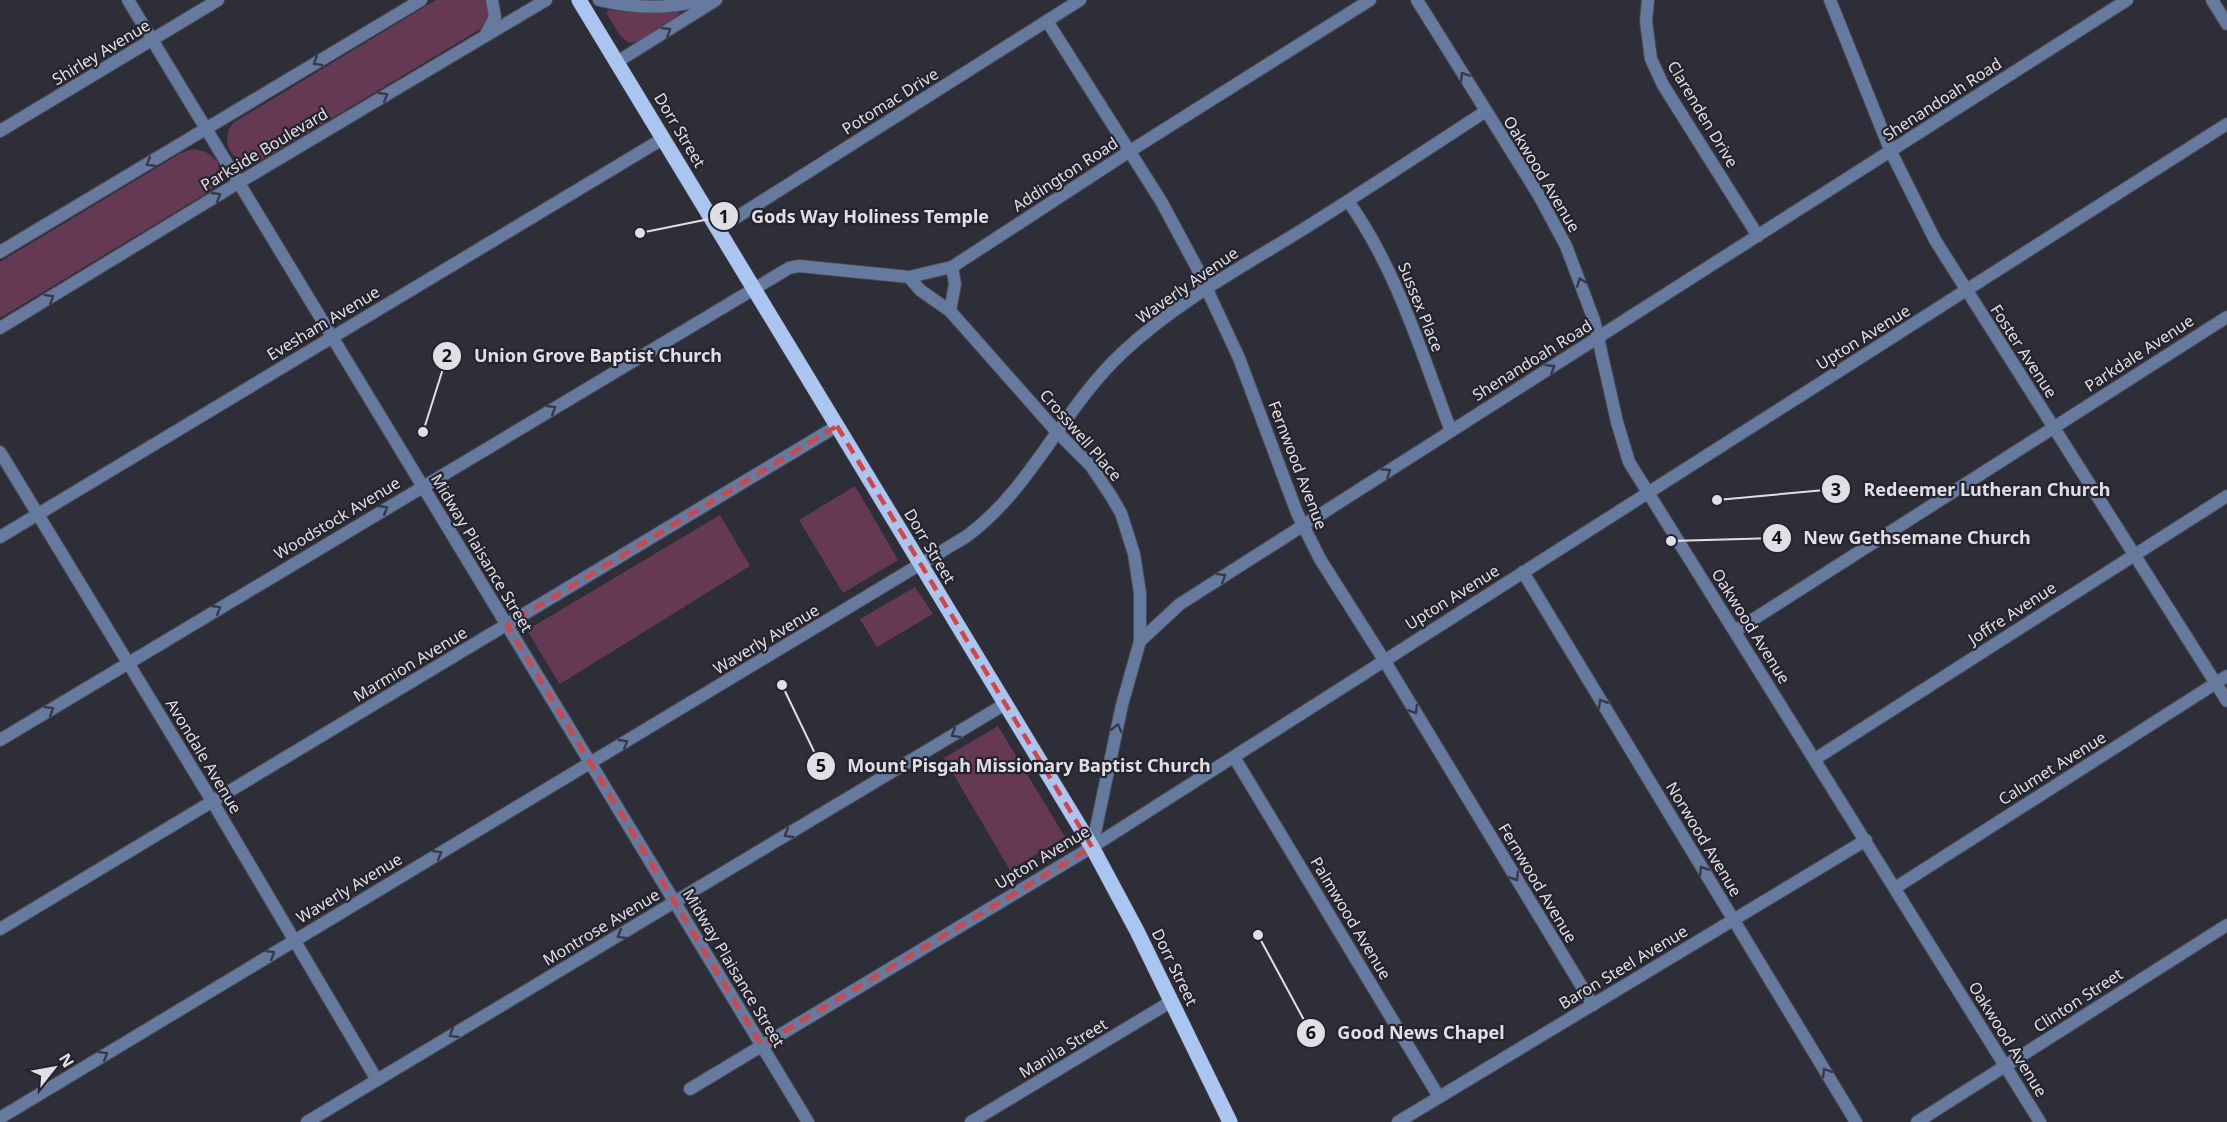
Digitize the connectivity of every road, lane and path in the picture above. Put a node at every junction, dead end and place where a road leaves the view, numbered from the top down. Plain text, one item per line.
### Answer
1 (128, 0) edge
2 (218, 0) edge
3 (422, 0) edge
4 (492, 0) edge
5 (546, 0) edge
6 (579, 0) edge
7 (599, 0) edge
8 (700, 0) edge
9 (716, 0) edge
10 (1080, 0) edge
11 (1370, 0) edge
12 (1417, 0) edge
13 (1648, 0) edge
14 (1830, 0) edge
15 (2127, 0) edge
16 (2212, 0) edge
17 (1047, 21) junction
18 (2227, 24) edge
19 (484, 37) junction
20 (152, 40) junction
21 (617, 62) junction
22 (1486, 111) junction
23 (2227, 124) edge
24 (206, 129) junction
25 (0, 131) edge
26 (664, 138) junction
27 (1130, 151) junction
28 (1891, 152) junction
29 (238, 183) junction
30 (1348, 201) junction
31 (718, 229) junction
32 (1758, 236) junction
33 (0, 252) edge
34 (952, 267) junction
35 (909, 277) junction
36 (753, 288) junction
37 (1207, 288) junction
38 (1967, 290) junction
39 (950, 311) junction
40 (2227, 317) edge
41 (0, 328) edge
42 (333, 337) junction
43 (1598, 338) junction
44 (837, 426) junction
45 (2053, 428) junction
46 (1451, 431) junction
47 (1057, 432) junction
48 (0, 452) edge
49 (422, 486) junction
50 (1647, 493) junction
51 (2227, 496) edge
52 (38, 514) junction
53 (1302, 527) junction
54 (0, 537) edge
55 (2134, 555) junction
56 (921, 565) junction
57 (1523, 572) junction
58 (507, 625) junction
59 (1735, 631) junction
60 (1140, 641) junction
61 (1384, 660) junction
62 (129, 663) junction
63 (2227, 676) edge
64 (2216, 683) junction
65 (2227, 701) edge
66 (1005, 704) junction
67 (0, 740) edge
68 (1234, 756) junction
69 (1815, 759) junction
70 (591, 764) junction
71 (212, 801) junction
72 (1866, 840) junction
73 (1092, 847) junction
74 (1895, 888) junction
75 (675, 902) junction
76 (1734, 920) junction
77 (2227, 925) edge
78 (0, 929) edge
79 (293, 941) junction
80 (1172, 1002) junction
81 (1593, 1005) junction
82 (761, 1045) junction
83 (2006, 1066) junction
84 (377, 1080) junction
85 (690, 1089) dead end
86 (1439, 1097) junction
87 (0, 1118) edge
88 (307, 1122) edge
89 (808, 1122) edge
90 (971, 1122) edge
91 (1230, 1122) edge
92 (1398, 1122) edge
93 (1856, 1122) edge
94 (1917, 1122) edge
95 (2040, 1122) edge

1 - 20 street, Midway Plaisance Street
2 - 20 street, Shirley Avenue
3 -> 24 street
4 - 19 street
5 - 19 street, Parkside Boulevard
6 - 21 main road, Dorr Street
7 - 8 street
21 -> 9 street
10 - 17 street, Potomac Drive
11 - 27 street, Addington Road
22 -> 12 street, Oakwood Avenue
13 - 32 street, Clarenden Drive
14 - 28 street, Foster Avenue
15 - 28 street, Shenandoah Road
16 - 18 street
17 - 27 street, Fernwood Avenue
17 - 31 street, Potomac Drive
29 -> 19 street, Parkside Boulevard
20 - 24 street, Midway Plaisance Street
20 - 25 street, Shirley Avenue
21 - 26 main road, Dorr Street
22 - 30 street, Waverly Avenue
43 -> 22 street, Oakwood Avenue
23 - 38 street, Upton Avenue
24 - 29 street, Midway Plaisance Street
24 -> 33 street
26 - 31 main road, Dorr Street
26 - 42 street, Evesham Avenue
27 - 34 street, Addington Road
27 - 37 street, Fernwood Avenue
28 - 32 street, Shenandoah Road
28 - 38 street, Foster Avenue
41 -> 29 street, Parkside Boulevard
29 - 42 street, Midway Plaisance Street
30 - 37 street, Waverly Avenue
30 - 46 street, Sussex Place
31 - 36 main road, Dorr Street
32 - 43 street, Shenandoah Road
34 - 35 street, Addington Road
34 - 39 street
35 - 36 street, Addington Road
35 - 39 street, Crosswell Place
36 - 44 main road, Dorr Street
49 -> 36 street, Woodstock Avenue
37 - 47 street, Waverly Avenue
37 - 53 street, Fernwood Avenue
38 - 45 street, Foster Avenue
38 - 50 street, Upton Avenue
39 - 47 street, Crosswell Place
40 - 45 street, Parkdale Avenue
42 - 49 street, Midway Plaisance Street
42 - 52 street, Evesham Avenue
46 -> 43 street, Shenandoah Road
43 - 50 street, Oakwood Avenue
44 - 56 main road, Dorr Street
44 - 58 street, Marmion Avenue
45 - 55 street, Foster Avenue
45 - 59 street, Parkdale Avenue
53 -> 46 street, Shenandoah Road
47 - 56 street, Waverly Avenue
47 - 60 street, Crosswell Place
48 - 52 street, Avondale Avenue
49 - 58 street, Midway Plaisance Street
62 -> 49 street, Woodstock Avenue
50 - 57 street, Upton Avenue
50 - 59 street, Oakwood Avenue
51 - 55 street, Joffre Avenue
52 - 54 street, Evesham Avenue
52 - 62 street, Avondale Avenue
60 -> 53 street, Shenandoah Road
53 - 61 street, Fernwood Avenue
55 - 64 street, Foster Avenue
55 - 69 street, Joffre Avenue
56 - 66 main road, Dorr Street
70 -> 56 street, Waverly Avenue
57 - 61 street, Upton Avenue
76 -> 57 street, Norwood Avenue
58 - 70 street, Midway Plaisance Street
58 - 71 street, Marmion Avenue
59 - 69 street, Oakwood Avenue
73 -> 60 street
61 - 68 street, Upton Avenue
61 -> 81 street, Fernwood Avenue
67 -> 62 street, Woodstock Avenue
62 - 71 street, Avondale Avenue
63 - 64 street, Calumet Avenue
64 - 65 street, Foster Avenue
64 - 74 street, Calumet Avenue
66 - 73 main road, Dorr Street
66 -> 75 street, Montrose Avenue
68 - 73 street, Upton Avenue
68 - 86 street, Palmwood Avenue
69 - 72 street, Oakwood Avenue
70 - 75 street, Midway Plaisance Street
79 -> 70 street, Waverly Avenue
71 - 78 street, Marmion Avenue
71 - 79 street, Avondale Avenue
72 - 74 street, Oakwood Avenue
72 - 76 street, Baron Steel Avenue
73 - 80 main road, Dorr Street
73 - 82 street, Upton Avenue
74 - 83 street, Oakwood Avenue
75 - 82 street, Midway Plaisance Street
75 -> 84 street, Montrose Avenue
76 - 81 street, Baron Steel Avenue
93 -> 76 street, Norwood Avenue
77 - 83 street, Clinton Street
79 - 84 street, Avondale Avenue
87 -> 79 street, Waverly Avenue
80 - 90 street, Manila Street
80 - 91 main road, Dorr Street
81 - 86 street, Baron Steel Avenue
82 - 85 street, Upton Avenue
82 - 89 street, Midway Plaisance Street
83 - 94 street, Clinton Street
83 - 95 street, Oakwood Avenue
84 - 88 street, Montrose Avenue
86 - 92 street, Baron Steel Avenue

